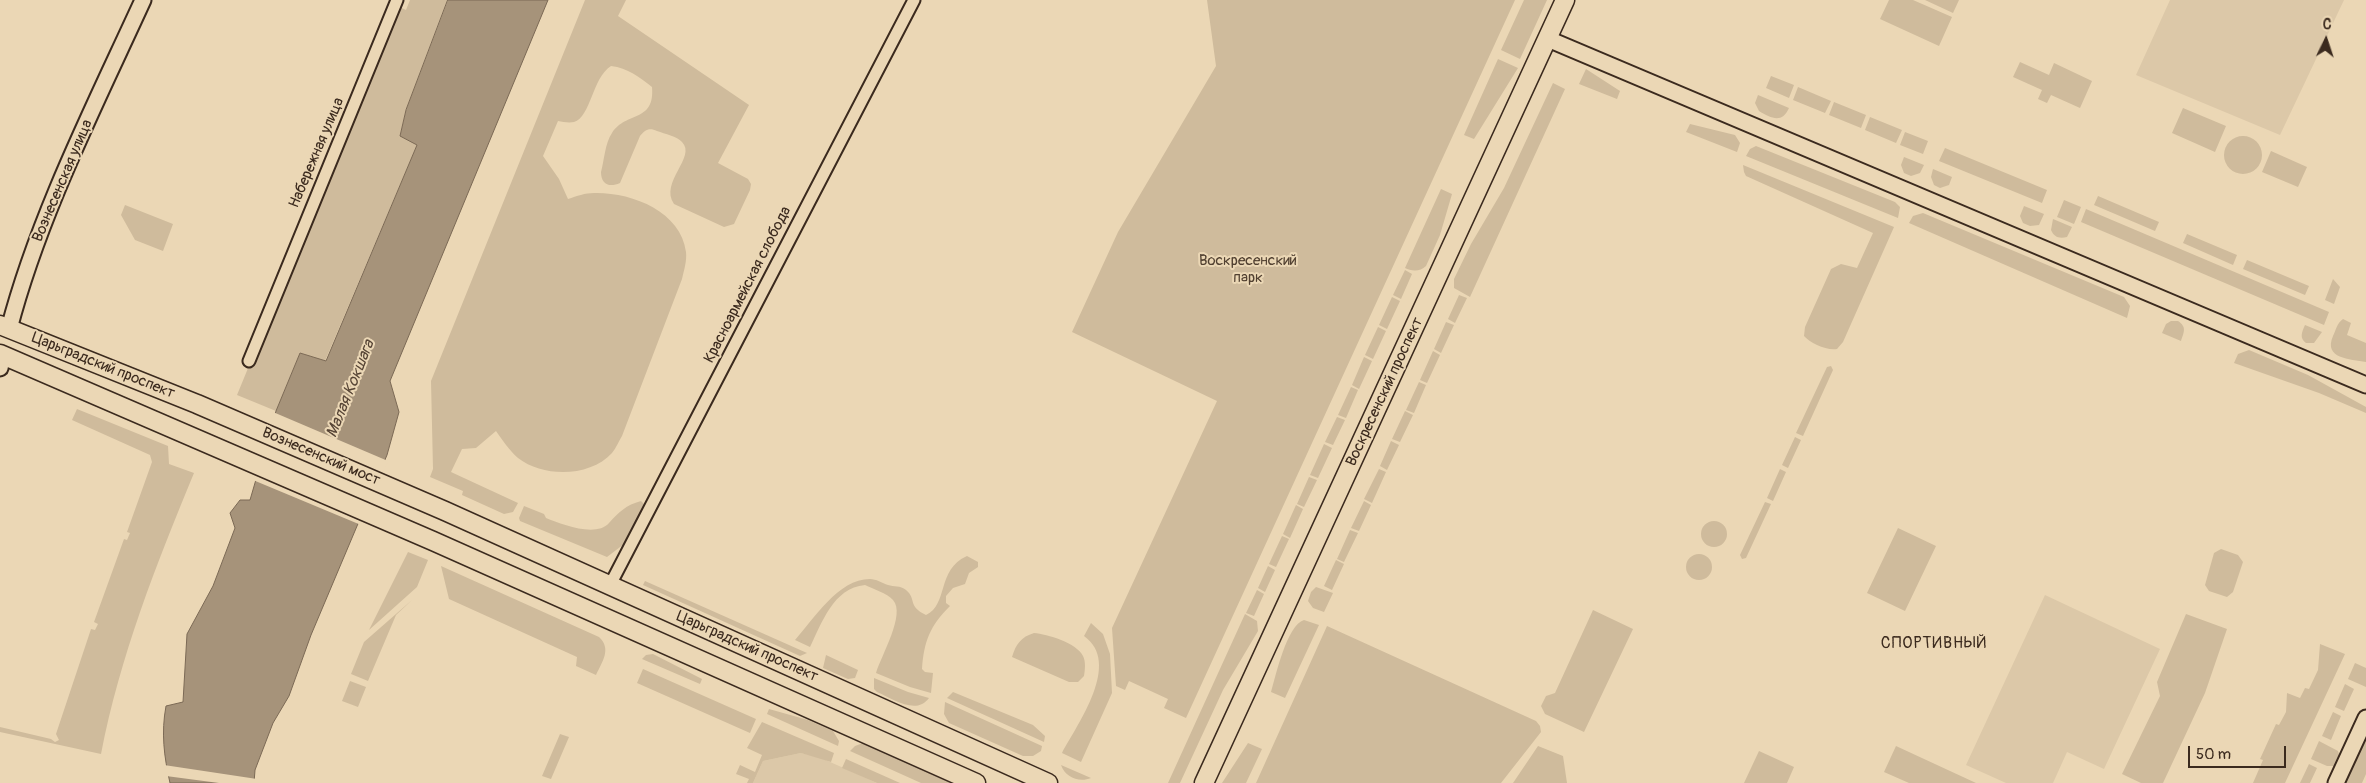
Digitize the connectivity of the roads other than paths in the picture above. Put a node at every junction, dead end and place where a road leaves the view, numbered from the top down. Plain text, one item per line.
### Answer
1 (143, 0) edge
2 (395, 0) edge
3 (914, 0) edge
4 (1565, 0) edge
5 (1548, 39) junction
6 (4, 327) edge
7 (1, 359) edge
8 (249, 361) dead end
9 (2366, 385) edge
10 (197, 404) joint
11 (445, 511) joint
12 (610, 585) junction
13 (2366, 718) edge
14 (976, 783) edge
15 (1048, 783) edge
16 (1204, 783) edge
17 (2336, 783) edge

1 - 6 main road, Вознесенская улица
2 - 8 street, Набережная улица
3 - 12 street, Красноармейская слобода
4 - 5 main road, Воскресенский проспект
5 - 9 main road
5 - 16 main road, Воскресенский проспект
6 - 7 main road, Вознесенская улица
6 - 10 main road, Царьградский проспект
7 - 14 main road, Царьградский проспект
10 - 11 main road, Вознесенский мост
11 - 12 main road, Царьградский проспект
12 - 15 main road, Царьградский проспект
13 - 17 main road

